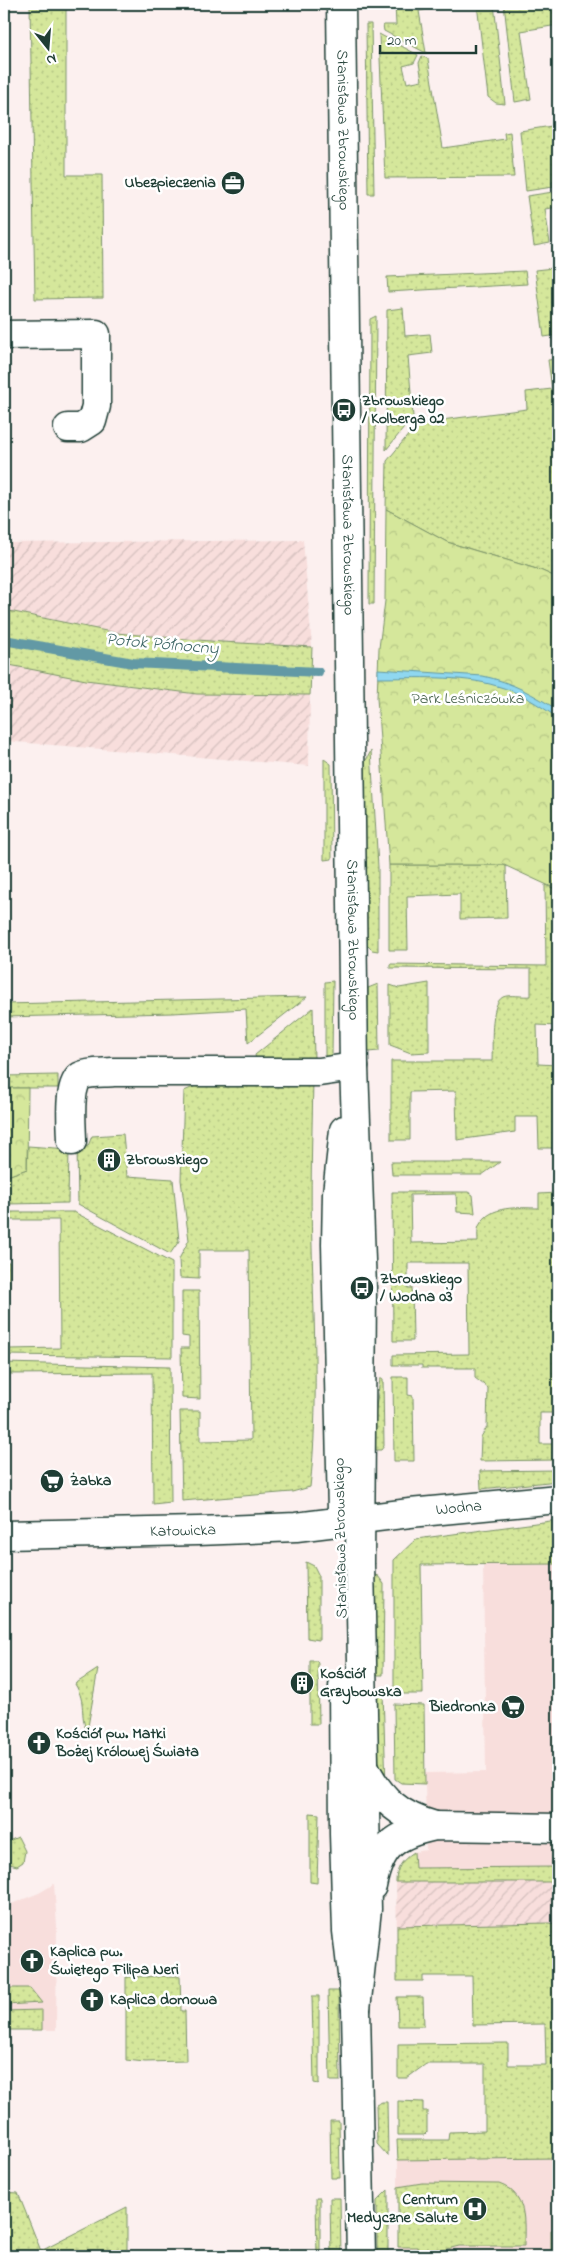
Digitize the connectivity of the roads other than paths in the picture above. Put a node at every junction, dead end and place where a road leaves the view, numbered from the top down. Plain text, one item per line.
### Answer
1 (341, 4) edge
2 (4, 335) edge
3 (68, 428) dead end
4 (354, 1067) junction
5 (72, 1141) dead end
6 (558, 1499) edge
7 (351, 1520) junction
8 (4, 1535) edge
9 (364, 1764) junction
10 (435, 1826) junction
11 (558, 1828) edge
12 (367, 1909) junction
13 (356, 2010) junction
14 (360, 2256) edge

1 - 4 street, Stanisława Zbrowskiego
2 - 3 street
4 - 5 street
4 - 7 street, Stanisława Zbrowskiego
6 - 7 street, Wodna
7 - 8 street, Katowicka
7 - 9 street, Stanisława Zbrowskiego
7 - 13 street, Stanisława Zbrowskiego
9 - 10 street
9 - 12 street, Stanisława Zbrowskiego
10 - 11 street
10 - 12 street
12 - 13 street, Stanisława Zbrowskiego
13 - 14 street, Stanisława Zbrowskiego

